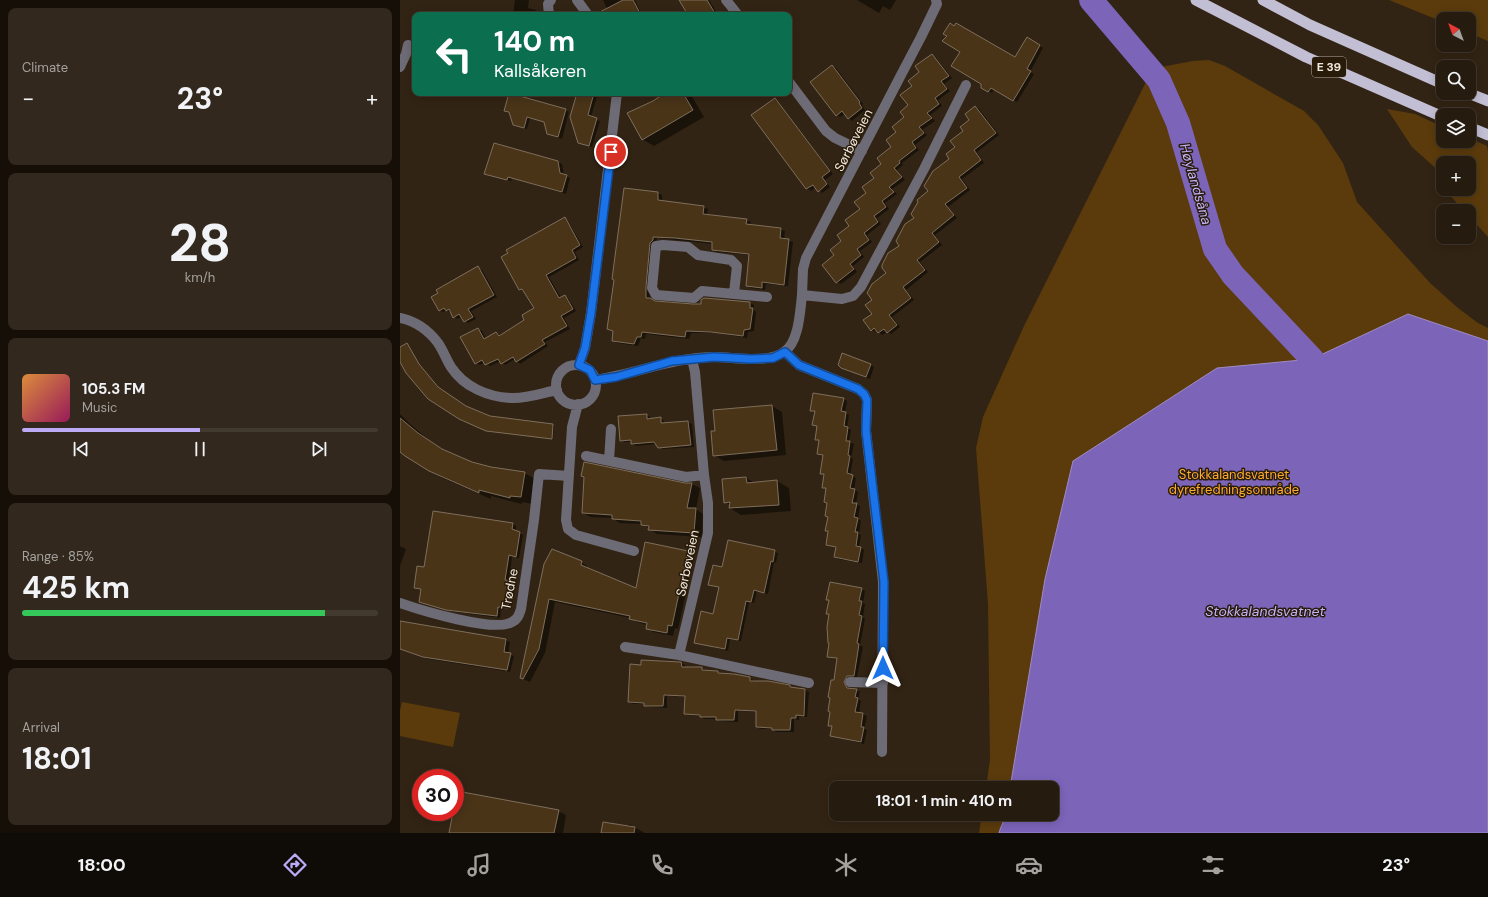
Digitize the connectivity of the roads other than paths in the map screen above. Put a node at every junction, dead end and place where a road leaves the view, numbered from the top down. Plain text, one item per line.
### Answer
1 (551, 0) edge
2 (577, 0) edge
3 (726, 0) edge
4 (936, 0) edge
5 (1196, 0) edge
6 (1263, 0) edge
7 (548, 12) edge
8 (586, 12) edge
9 (736, 12) edge
10 (408, 45) dead end
11 (400, 67) edge
12 (1436, 81) edge
13 (966, 85) dead end
14 (792, 86) edge
15 (617, 96) edge
16 (1476, 96) edge
17 (1488, 101) edge
18 (1436, 114) edge
19 (1476, 130) edge
20 (1488, 135) edge
21 (862, 151) junction
22 (734, 294) junction
23 (802, 295) junction
24 (767, 297) dead end
25 (400, 318) edge
26 (785, 352) junction
27 (692, 359) junction
28 (579, 365) junction
29 (595, 380) junction
30 (557, 390) junction
31 (578, 404) junction
32 (611, 429) dead end
33 (586, 456) dead end
34 (609, 461) junction
35 (704, 475) junction
36 (569, 476) junction
37 (634, 551) dead end
38 (400, 603) edge
39 (625, 647) dead end
40 (679, 655) junction
41 (850, 682) dead end
42 (809, 683) dead end
43 (883, 683) junction
44 (882, 752) dead end

1 - 7 street
2 - 8 street
3 - 9 street
4 - 21 street, Sørbøveien
5 - 18 highway, E 39
6 - 12 highway, E 39
10 - 11 street
13 - 23 street
14 - 21 street
15 - 28 street
16 - 17 highway
19 - 20 highway
21 - 23 street, Sørbøveien
22 - 22 street
22 - 24 street
23 - 26 street, Sørbøveien
25 - 30 street
26 - 27 street
26 - 43 street
27 - 29 street
27 - 35 street, Sørbøveien
28 - 29 street
28 - 30 street
29 - 31 street
30 - 31 street
31 - 36 street
32 - 34 street
33 - 34 street
34 - 35 street
35 - 40 street, Sørbøveien
36 - 37 street
36 - 38 street, Trødne
39 - 40 street
40 - 42 street
41 - 43 street
43 - 44 street

